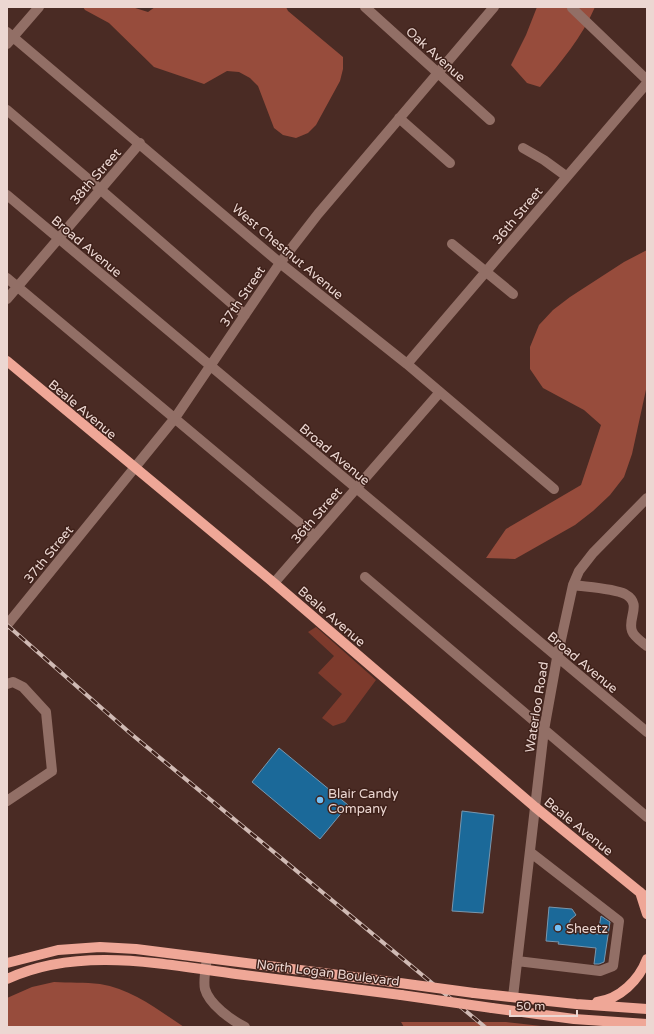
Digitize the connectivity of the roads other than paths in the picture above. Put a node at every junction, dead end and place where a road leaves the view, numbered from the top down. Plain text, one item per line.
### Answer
1 (39, 7) edge
2 (365, 7) edge
3 (494, 7) edge
4 (572, 8) dead end
5 (9, 38) edge
6 (438, 73) junction
7 (647, 82) edge
8 (7, 110) edge
9 (399, 118) junction
10 (490, 120) dead end
11 (140, 143) junction
12 (523, 148) dead end
13 (450, 163) dead end
14 (566, 176) junction
15 (101, 190) junction
16 (7, 195) edge
17 (58, 239) junction
18 (452, 244) dead end
19 (280, 263) junction
20 (486, 271) junction
21 (7, 278) edge
22 (17, 287) junction
23 (514, 294) dead end
24 (7, 299) edge
25 (244, 315) junction
26 (7, 362) edge
27 (407, 364) junction
28 (210, 366) junction
29 (440, 392) junction
30 (175, 418) junction
31 (135, 469) junction
32 (356, 489) junction
33 (554, 489) dead end
34 (647, 498) edge
35 (315, 536) junction
36 (365, 577) dead end
37 (274, 583) junction
38 (573, 585) junction
39 (7, 625) edge
40 (647, 646) edge
41 (557, 658) junction
42 (7, 684) edge
43 (544, 730) junction
44 (647, 732) edge
45 (7, 801) edge
46 (535, 807) junction
47 (647, 818) edge
48 (530, 852) junction
49 (643, 895) edge
50 (647, 901) edge
51 (647, 914) edge
52 (207, 958) junction
53 (647, 959) edge
54 (517, 960) junction
55 (7, 963) edge
56 (206, 970) junction
57 (7, 979) edge
58 (513, 997) junction
59 (576, 1004) junction
60 (647, 1009) edge
61 (647, 1024) edge
62 (245, 1027) edge

1 - 5 street
2 - 6 street, Oak Avenue
3 - 6 street, 37th Street
4 - 7 street
5 - 11 street, West Chestnut Avenue
6 - 9 street, 37th Street
6 - 10 street, Oak Avenue
7 - 14 street, 36th Street
8 - 15 street
9 - 13 street
9 - 19 street, 37th Street
11 - 15 street, 38th Street
11 - 19 street, West Chestnut Avenue
12 - 14 street
14 - 20 street, 36th Street
15 - 17 street, 38th Street
15 - 25 street
16 - 17 street, Broad Avenue
17 - 22 street, 38th Street
17 - 28 street, Broad Avenue
18 - 20 street
19 - 25 street, 37th Street
19 - 27 street, West Chestnut Avenue
20 - 23 street
20 - 27 street, 36th Street
21 - 22 street
22 - 24 street, 38th Street
22 - 30 street
25 - 28 street, 37th Street
26 - 31 main road, Beale Avenue
27 - 29 street, West Chestnut Avenue
28 - 30 street, 37th Street
28 - 32 street, Broad Avenue
29 - 32 street, 36th Street
29 - 33 street, West Chestnut Avenue
30 - 31 street, 37th Street
30 - 35 street
31 - 37 main road, Beale Avenue
31 - 39 street, 37th Street
32 - 35 street, 36th Street
32 - 41 street, Broad Avenue
34 - 38 street, Waterloo Road
35 - 37 street, 36th Street
36 - 43 street
37 - 46 main road, Beale Avenue
38 - 40 street
38 - 41 street, Waterloo Road
41 - 43 street, Waterloo Road
41 - 44 street, Broad Avenue
42 - 45 street
43 - 46 street, Waterloo Road
43 - 47 street
46 - 48 street, Waterloo Road
46 - 49 main road, Beale Avenue
48 - 54 street, Waterloo Road
48 - 54 street
49 - 50 main road, Beale Avenue
49 - 51 main road
52 - 55 main road, North Logan Boulevard
52 - 56 street
52 - 58 main road, North Logan Boulevard, bridge
53 - 59 main road
54 - 58 street, Waterloo Road
56 - 57 main road, North Logan Boulevard
56 - 61 main road, North Logan Boulevard, bridge
56 - 62 street
58 - 59 main road, North Logan Boulevard
59 - 60 main road, North Logan Boulevard

